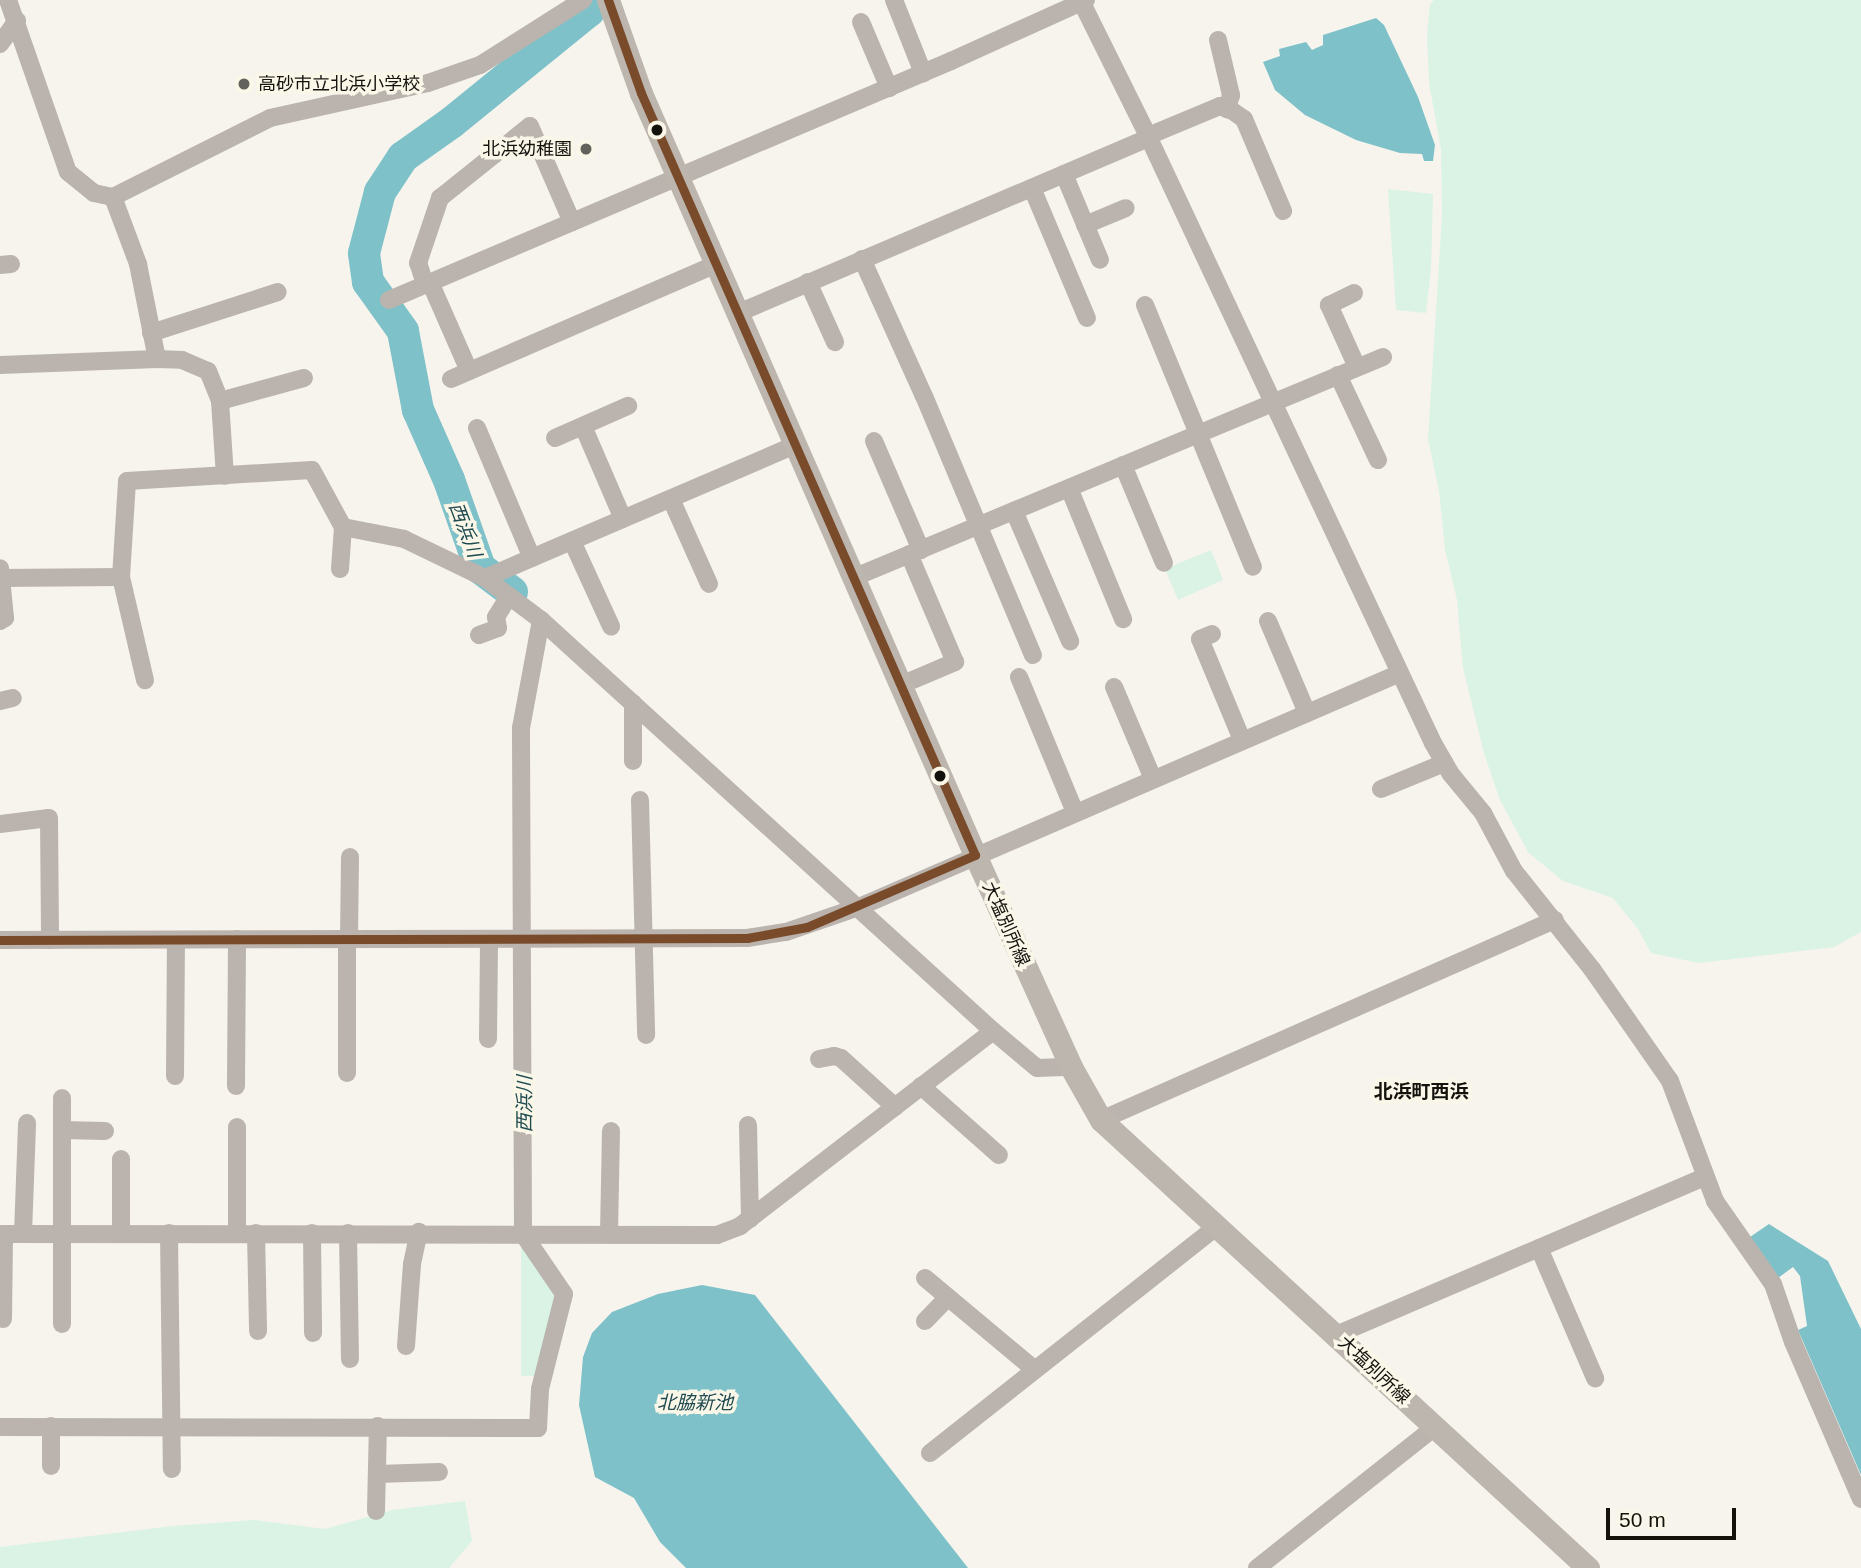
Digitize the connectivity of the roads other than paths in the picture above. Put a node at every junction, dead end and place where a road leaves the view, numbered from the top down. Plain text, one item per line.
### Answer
1 (8, 0) edge
2 (583, 0) edge
3 (608, 0) edge
4 (894, 0) edge
5 (1081, 1) edge
6 (17, 21) junction
7 (861, 22) dead end
8 (1218, 40) dead end
9 (0, 44) edge
10 (923, 73) junction
11 (889, 88) junction
12 (1227, 108) junction
13 (1148, 137) junction
14 (1064, 174) junction
15 (677, 176) junction
16 (1032, 188) junction
17 (113, 197) junction
18 (1126, 208) dead end
19 (1283, 211) dead end
20 (572, 222) junction
21 (1085, 225) junction
22 (862, 259) junction
23 (1100, 260) dead end
24 (718, 264) junction
25 (808, 282) junction
26 (428, 283) junction
27 (278, 292) dead end
28 (1354, 293) dead end
29 (389, 300) dead end
30 (1145, 305) dead end
31 (738, 313) junction
32 (1087, 318) dead end
33 (151, 333) junction
34 (835, 342) dead end
35 (1383, 356) dead end
36 (157, 359) junction
37 (0, 365) edge
38 (1357, 367) junction
39 (469, 371) junction
40 (1338, 375) junction
41 (304, 378) dead end
42 (450, 379) dead end
43 (220, 401) junction
44 (1272, 403) junction
45 (628, 406) dead end
46 (583, 426) junction
47 (477, 428) dead end
48 (1198, 434) junction
49 (555, 438) dead end
50 (874, 441) dead end
51 (796, 445) junction
52 (1378, 460) dead end
53 (1123, 465) junction
54 (225, 476) junction
55 (1069, 488) junction
56 (671, 499) junction
57 (1014, 511) junction
58 (623, 519) junction
59 (978, 526) junction
60 (343, 527) junction
61 (572, 541) junction
62 (915, 552) junction
63 (532, 558) junction
64 (1164, 564) dead end
65 (1253, 567) dead end
66 (340, 569) dead end
67 (0, 575) edge
68 (121, 577) junction
69 (855, 577) junction
70 (485, 578) junction
71 (709, 584) dead end
72 (509, 596) junction
73 (1124, 619) dead end
74 (541, 620) junction
75 (0, 621) edge
76 (1268, 621) dead end
77 (611, 626) dead end
78 (1212, 634) dead end
79 (479, 635) dead end
80 (1070, 641) dead end
81 (1033, 655) dead end
82 (1400, 673) junction
83 (1019, 677) dead end
84 (145, 680) dead end
85 (901, 685) junction
86 (1114, 687) dead end
87 (633, 703) junction
88 (1307, 713) junction
89 (1242, 740) junction
90 (633, 761) dead end
91 (1444, 763) junction
92 (1153, 779) junction
93 (1381, 789) dead end
94 (640, 800) dead end
95 (1075, 812) junction
96 (0, 824) edge
97 (975, 855) junction
98 (350, 857) dead end
99 (859, 906) junction
100 (1555, 920) junction
101 (520, 938) junction
102 (237, 939) junction
103 (348, 939) junction
104 (489, 939) junction
105 (645, 939) junction
106 (0, 940) edge
107 (50, 940) junction
108 (176, 940) junction
109 (993, 1031) junction
110 (646, 1035) dead end
111 (488, 1039) dead end
112 (819, 1059) dead end
113 (1071, 1068) junction
114 (346, 1073) dead end
115 (175, 1076) dead end
116 (236, 1086) dead end
117 (921, 1086) junction
118 (62, 1098) dead end
119 (895, 1107) junction
120 (1101, 1120) junction
121 (27, 1123) dead end
122 (748, 1125) dead end
123 (237, 1127) dead end
124 (62, 1130) junction
125 (105, 1131) dead end
126 (611, 1131) dead end
127 (999, 1155) dead end
128 (121, 1159) dead end
129 (1705, 1177) junction
130 (750, 1219) junction
131 (1215, 1228) junction
132 (419, 1232) junction
133 (169, 1233) junction
134 (237, 1233) junction
135 (256, 1233) junction
136 (312, 1233) junction
137 (348, 1233) junction
138 (2, 1234) edge
139 (23, 1234) junction
140 (62, 1234) junction
141 (121, 1234) junction
142 (523, 1234) junction
143 (609, 1234) junction
144 (1539, 1248) junction
145 (925, 1278) dead end
146 (954, 1295) junction
147 (3, 1319) dead end
148 (925, 1321) dead end
149 (62, 1324) dead end
150 (258, 1331) dead end
151 (313, 1333) dead end
152 (1336, 1335) junction
153 (406, 1346) dead end
154 (350, 1359) dead end
155 (1035, 1370) junction
156 (1595, 1378) dead end
157 (172, 1425) junction
158 (51, 1426) junction
159 (378, 1426) junction
160 (0, 1427) edge
161 (1435, 1427) junction
162 (930, 1453) dead end
163 (51, 1466) dead end
164 (172, 1469) dead end
165 (439, 1472) dead end
166 (377, 1474) junction
167 (1861, 1499) edge
168 (376, 1511) dead end
169 (1257, 1568) edge
170 (1588, 1568) edge

1 - 6 street
2 - 17 street
3 - 15 main road, 大塩別所線
4 - 10 street
5 - 10 street
5 - 13 street
6 - 9 street
6 - 17 street
7 - 11 street
8 - 12 street
10 - 11 street
11 - 15 street
12 - 13 street
12 - 19 street
13 - 14 street
13 - 44 street
14 - 16 street
14 - 21 street
15 - 20 street
15 - 24 main road, 大塩別所線
16 - 22 street
16 - 32 street
17 - 33 street
18 - 21 street
20 - 26 street
20 - 26 street
21 - 23 street
22 - 25 street
22 - 59 street
24 - 31 main road, 大塩別所線
24 - 39 street
25 - 31 street
25 - 34 street
26 - 29 street
26 - 39 street
27 - 33 street
28 - 38 street
30 - 48 street
31 - 51 main road, 大塩別所線
33 - 36 street
35 - 38 street
36 - 37 street
36 - 43 street
38 - 40 street
39 - 42 street
40 - 44 street
40 - 52 street
41 - 43 street
43 - 54 street
44 - 48 street
44 - 82 street
45 - 46 street
46 - 49 street
46 - 58 street
47 - 63 street
48 - 53 street
48 - 65 street
50 - 62 street
51 - 56 street
51 - 69 main road, 大塩別所線
53 - 55 street
53 - 64 street
54 - 60 street
54 - 68 street
55 - 57 street
55 - 73 street
56 - 58 street
56 - 71 street
57 - 59 street
57 - 80 street
58 - 61 street
59 - 62 street
59 - 81 street
60 - 66 street
60 - 70 street
61 - 63 street
61 - 77 street
62 - 69 street
62 - 85 street
63 - 70 street
67 - 68 street
67 - 75 street
68 - 84 street
69 - 85 main road, 大塩別所線
70 - 72 street
72 - 74 street
72 - 79 street
74 - 87 street
74 - 101 street
76 - 88 street
78 - 89 street
82 - 88 street
82 - 91 street
83 - 95 street
85 - 97 main road, 大塩別所線
86 - 92 street
87 - 90 street
87 - 99 street
88 - 89 street
89 - 92 street
91 - 93 street
91 - 100 street
92 - 95 street
94 - 105 street
95 - 97 street
96 - 107 street
97 - 99 street
97 - 113 main road, 大塩別所線
98 - 103 street
99 - 105 street
99 - 109 street
100 - 120 street
100 - 129 street
101 - 104 street
101 - 105 street
101 - 142 street
102 - 103 street
102 - 108 street
102 - 116 street
103 - 104 street
103 - 114 street
104 - 111 street
105 - 110 street
106 - 107 street
107 - 108 street
108 - 115 street
109 - 113 street
109 - 117 street
112 - 119 street
113 - 120 main road, 大塩別所線
117 - 119 street
117 - 127 street
118 - 124 street
119 - 130 street
120 - 131 main road, 大塩別所線
121 - 139 street
122 - 130 street
123 - 134 street
124 - 125 street
124 - 140 street
126 - 143 street
128 - 141 street
129 - 144 street
129 - 167 street
130 - 143 street
131 - 152 main road, 大塩別所線
131 - 155 street
132 - 137 street
132 - 142 street
132 - 153 street
133 - 134 street
133 - 141 street
133 - 157 street
134 - 135 street
135 - 136 street
135 - 150 street
136 - 137 street
136 - 151 street
137 - 154 street
138 - 139 street
138 - 147 street
139 - 140 street
140 - 141 street
140 - 149 street
142 - 143 street
142 - 159 street
144 - 152 street
144 - 156 street
145 - 146 street
146 - 148 street
146 - 155 street
152 - 161 main road, 大塩別所線
155 - 162 street
157 - 158 street
157 - 159 street
157 - 164 street
158 - 160 street
158 - 163 street
159 - 166 street
161 - 169 street
161 - 170 main road, 大塩別所線
165 - 166 street
166 - 168 street

